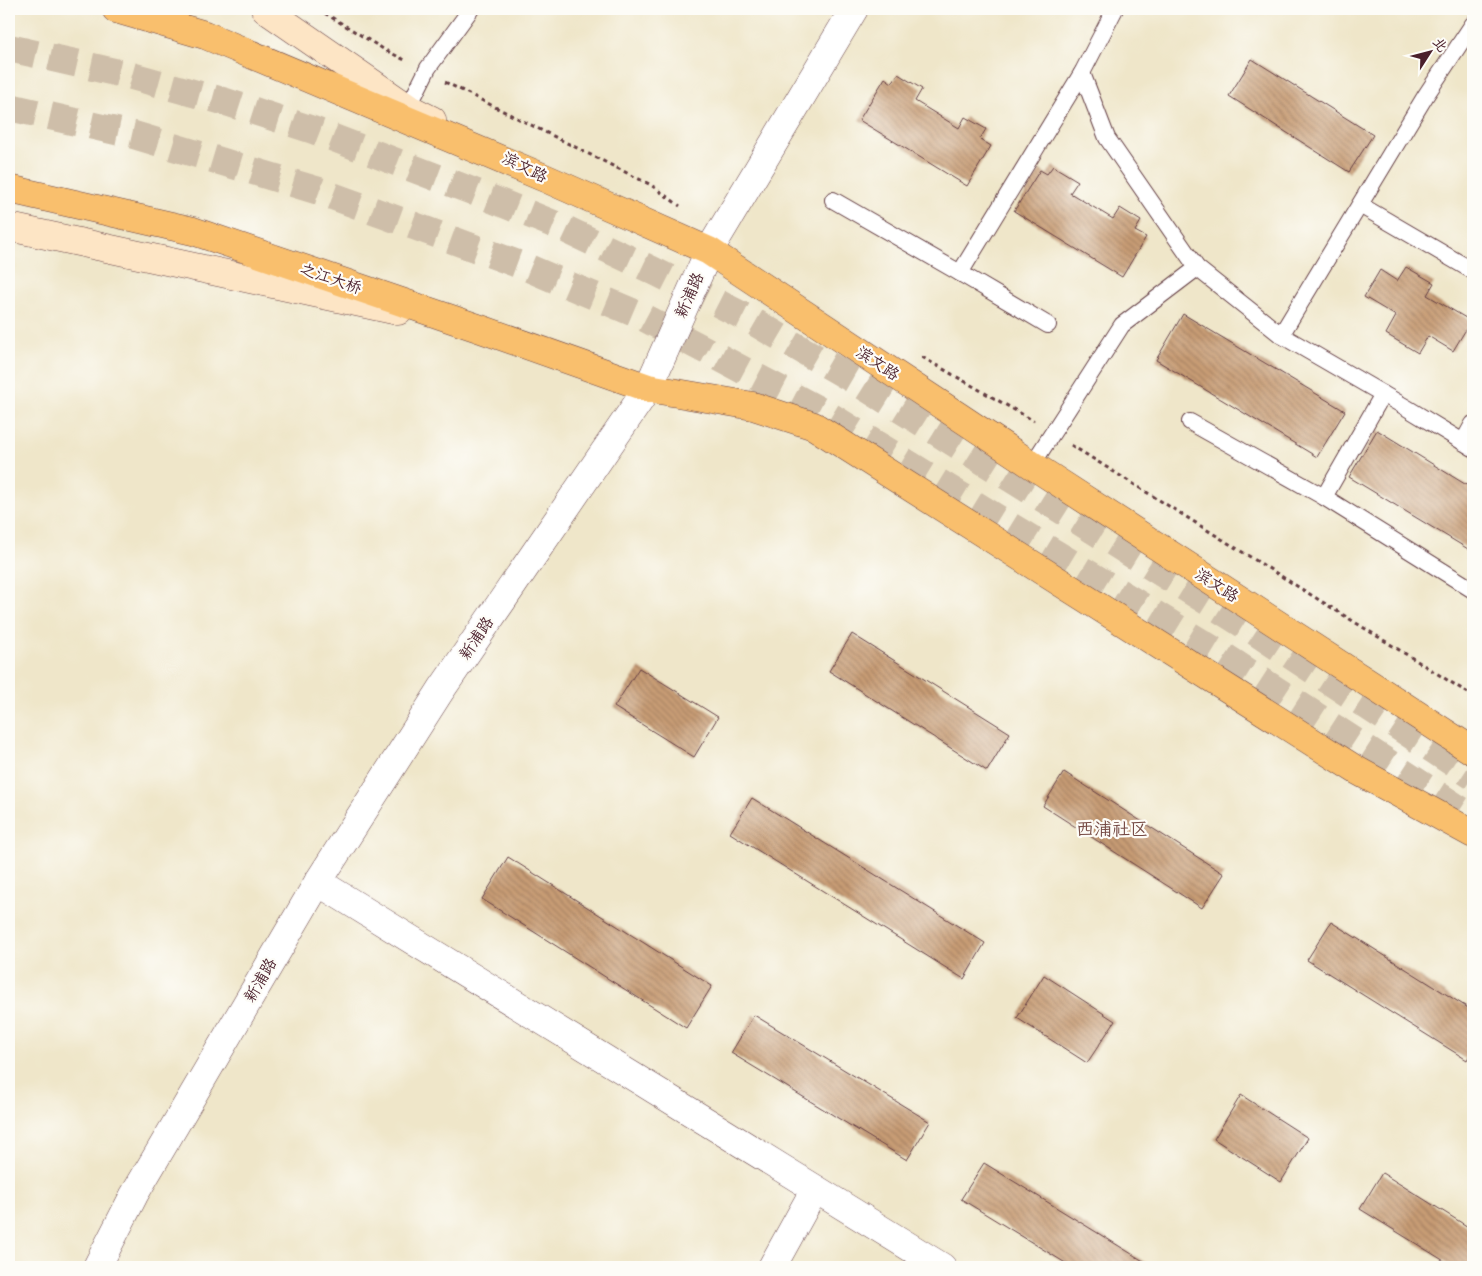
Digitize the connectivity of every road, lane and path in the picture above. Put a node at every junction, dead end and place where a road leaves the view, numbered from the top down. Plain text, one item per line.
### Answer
1 (116, 9) edge
2 (265, 9) edge
3 (471, 9) edge
4 (854, 9) edge
5 (1115, 9) edge
6 (1473, 24) edge
7 (1082, 72) junction
8 (408, 108) junction
9 (547, 179) junction
10 (9, 189) edge
11 (833, 200) dead end
12 (1360, 205) junction
13 (9, 227) edge
14 (709, 251) junction
15 (1197, 268) junction
16 (1473, 271) edge
17 (960, 273) junction
18 (1048, 325) dead end
19 (478, 328) junction
20 (1281, 335) junction
21 (648, 388) junction
22 (1383, 394) junction
23 (1190, 422) dead end
24 (1473, 424) edge
25 (1468, 445) edge
26 (1032, 465) junction
27 (1324, 497) junction
28 (1473, 590) edge
29 (1473, 752) edge
30 (1473, 834) edge
31 (318, 882) junction
32 (815, 1189) junction
33 (97, 1267) edge
34 (772, 1267) edge
35 (942, 1267) edge

1 - 9 main road
2 - 8 main road, 滨文路
3 - 8 lane
4 - 14 street, 新浦路
5 - 7 lane
6 - 12 lane
7 - 15 lane
7 - 17 lane
8 - 9 main road, 滨文路
9 - 14 main road, 滨文路
10 - 19 main road, 之江大桥
11 - 17 lane
12 - 16 lane
12 - 20 lane
13 - 19 main road
14 - 21 street, 新浦路
14 - 26 main road, 滨文路
15 - 20 lane
15 - 26 lane
17 - 18 lane
19 - 21 main road, 之江大桥
20 - 22 lane
21 - 30 main road
21 - 31 street, 新浦路
22 - 25 lane
22 - 27 lane
23 - 27 lane
24 - 25 lane
26 - 29 main road, 滨文路
27 - 28 lane
31 - 32 street
31 - 33 street, 新浦路
32 - 34 street
32 - 35 street

